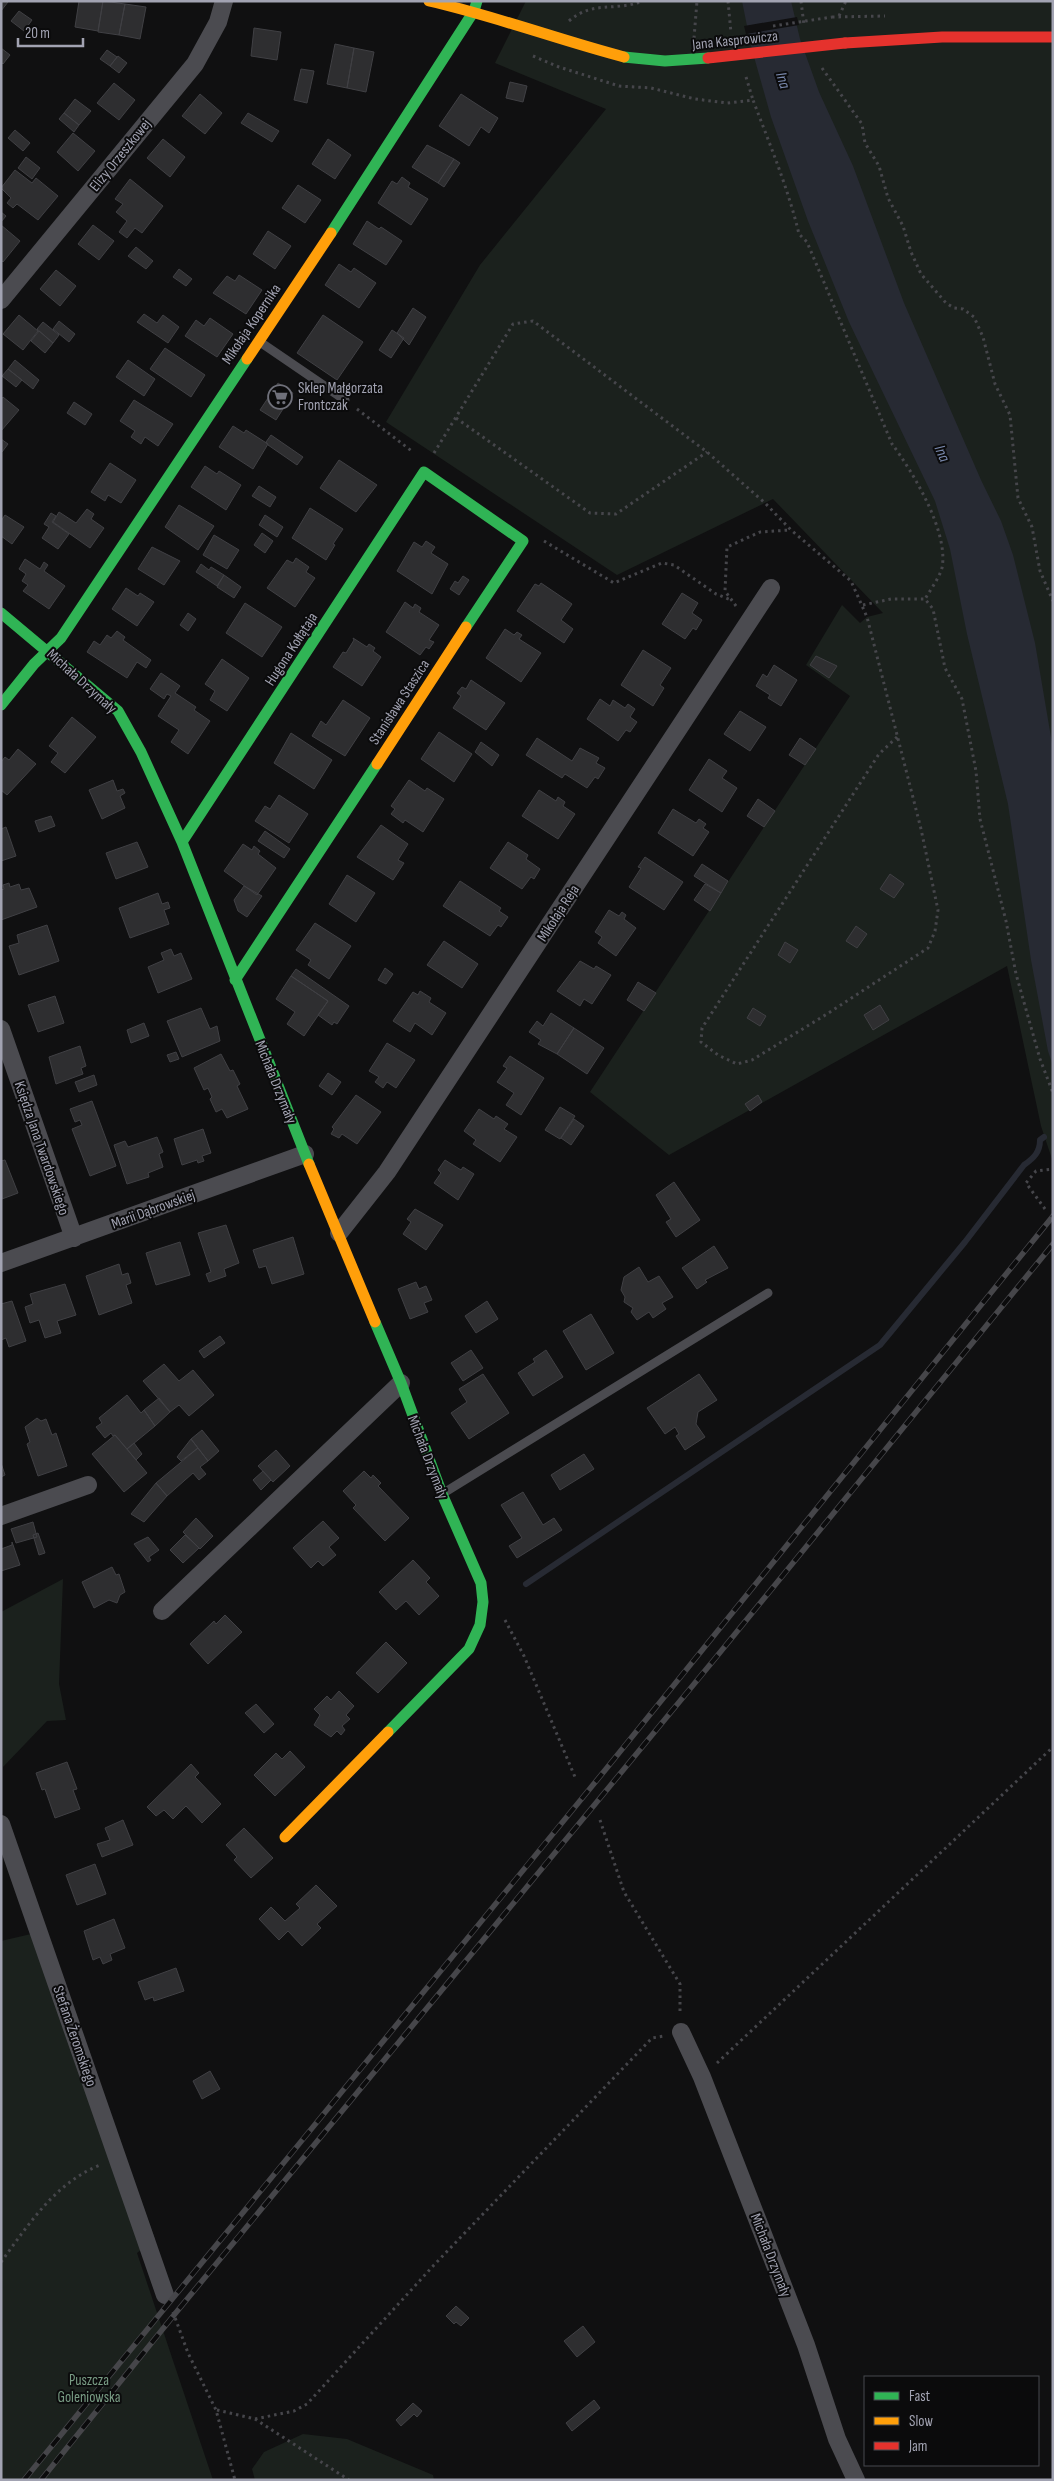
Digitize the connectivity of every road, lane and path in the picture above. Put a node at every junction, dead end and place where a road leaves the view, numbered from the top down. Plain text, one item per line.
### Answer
1 (224, 1) edge
2 (429, 1) edge
3 (643, 1) edge
4 (697, 1) edge
5 (801, 1) edge
6 (846, 1) edge
7 (476, 6) edge
8 (839, 16) dead end
9 (560, 18) dead end
10 (569, 20) junction
11 (578, 23) dead end
12 (804, 30) dead end
13 (703, 37) dead end
14 (1053, 37) edge
15 (685, 39) dead end
16 (694, 39) junction
17 (561, 40) junction
18 (526, 51) dead end
19 (820, 64) dead end
20 (1, 300) edge
21 (258, 340) junction
22 (345, 400) joint
23 (456, 418) junction
24 (707, 452) junction
25 (434, 453) dead end
26 (420, 458) dead end
27 (791, 530) junction
28 (523, 541) junction
29 (771, 588) dead end
30 (925, 599) junction
31 (731, 600) junction
32 (1053, 601) edge
33 (863, 605) junction
34 (1, 613) edge
35 (748, 622) junction
36 (48, 651) junction
37 (1, 705) edge
38 (897, 737) junction
39 (182, 842) junction
40 (235, 980) junction
41 (1, 1029) edge
42 (1053, 1093) edge
43 (305, 1154) junction
44 (1053, 1169) edge
45 (1045, 1209) dead end
46 (339, 1233) junction
47 (74, 1238) junction
48 (1, 1263) edge
49 (768, 1293) dead end
50 (401, 1383) junction
51 (88, 1485) dead end
52 (442, 1494) junction
53 (1, 1516) edge
54 (484, 1598) junction
55 (162, 1610) dead end
56 (1053, 1747) edge
57 (575, 1778) dead end
58 (600, 1820) dead end
59 (1, 1824) edge
60 (285, 1837) dead end
61 (681, 2032) junction
62 (702, 2077) junction
63 (117, 2158) junction
64 (1, 2262) edge
65 (165, 2295) joint
66 (216, 2410) junction
67 (255, 2419) junction
68 (234, 2479) edge
69 (349, 2480) edge
70 (856, 2480) edge

1 - 20 street, Elizy Orzeszkowej
2 - 7 street, Jana Kasprowicza
3 - 10 path
4 - 16 path
5 - 12 path
6 - 8 path
7 - 17 street, Jana Kasprowicza
7 - 21 street, Mikołaja Kopernika
9 - 10 path
10 - 11 path
10 - 17 path
13 - 16 path
14 - 17 street, Jana Kasprowicza, bridge
15 - 16 path
18 - 30 path
19 - 32 path
21 - 22 lane
21 - 36 street, Mikołaja Kopernika
22 - 26 path
23 - 24 path
23 - 24 path
23 - 25 path
24 - 27 path
27 - 31 path
27 - 33 path
28 - 31 path
28 - 39 street, Hugona Kołłątaja
28 - 40 street, Stanisława Staszica
29 - 35 street, Mikołaja Reja
30 - 33 path
30 - 42 path
31 - 35 path
33 - 38 path
34 - 36 street, Michała Drzymały
35 - 46 street, Mikołaja Reja
36 - 37 street, Mikołaja Kopernika
36 - 39 street, Michała Drzymały
38 - 38 path
39 - 40 street, Michała Drzymały
40 - 43 street, Michała Drzymały
41 - 47 street, Księdza Jana Twardowskiego
43 - 46 street, Michała Drzymały
43 - 47 street, Marii Dąbrowskiej
44 - 45 path
46 - 50 street, Michała Drzymały
47 - 48 street, Marii Dąbrowskiej
49 - 52 lane
50 - 52 street, Michała Drzymały
50 - 55 street
51 - 53 street
52 - 54 street, Michała Drzymały
54 - 57 path
54 - 60 street
56 - 62 path
58 - 61 path
59 - 63 street, Stefana Żeromskiego
61 - 62 street, Michała Drzymały
61 - 67 path
62 - 70 street, Michała Drzymały
63 - 64 path
63 - 65 street, Stefana Żeromskiego
65 - 66 path
66 - 67 path
66 - 68 path
67 - 69 path

